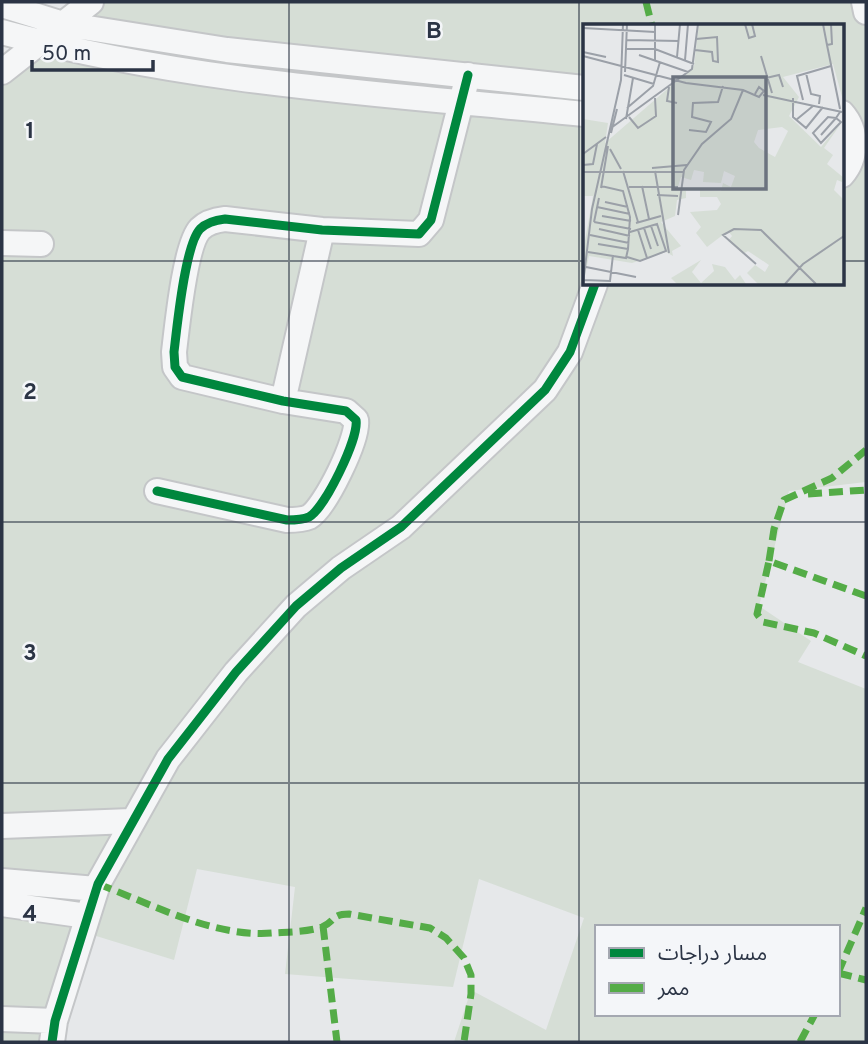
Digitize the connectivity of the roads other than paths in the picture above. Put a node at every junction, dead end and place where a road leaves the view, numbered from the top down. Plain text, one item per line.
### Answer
1 (91, 2) edge
2 (864, 2) edge
3 (2, 5) edge
4 (866, 12) edge
5 (63, 24) junction
6 (2, 32) edge
7 (40, 42) junction
8 (2, 72) edge
9 (468, 75) junction
10 (583, 88) edge
11 (461, 101) junction
12 (583, 114) edge
13 (853, 127) edge
14 (844, 172) edge
15 (866, 174) edge
16 (844, 175) edge
17 (322, 230) junction
18 (2, 243) edge
19 (41, 244) dead end
20 (595, 285) edge
21 (283, 401) junction
22 (158, 491) dead end
23 (131, 821) junction
24 (2, 826) edge
25 (2, 881) edge
26 (96, 889) junction
27 (2, 904) edge
28 (87, 916) junction
29 (2, 1020) edge
30 (53, 1032) edge

1 - 5 street
2 - 4 street
3 - 5 street
5 - 7 street
5 - 9 street
6 - 7 street
7 - 8 street
7 - 11 street
9 - 10 street
9 - 11 street
11 - 12 street
11 - 17 street
13 - 14 street
15 - 16 street
17 - 21 street
17 - 21 street
18 - 19 street
20 - 23 street
21 - 22 street
23 - 24 street
23 - 26 street
25 - 26 street
26 - 28 street
27 - 28 street
28 - 30 street
29 - 30 street

